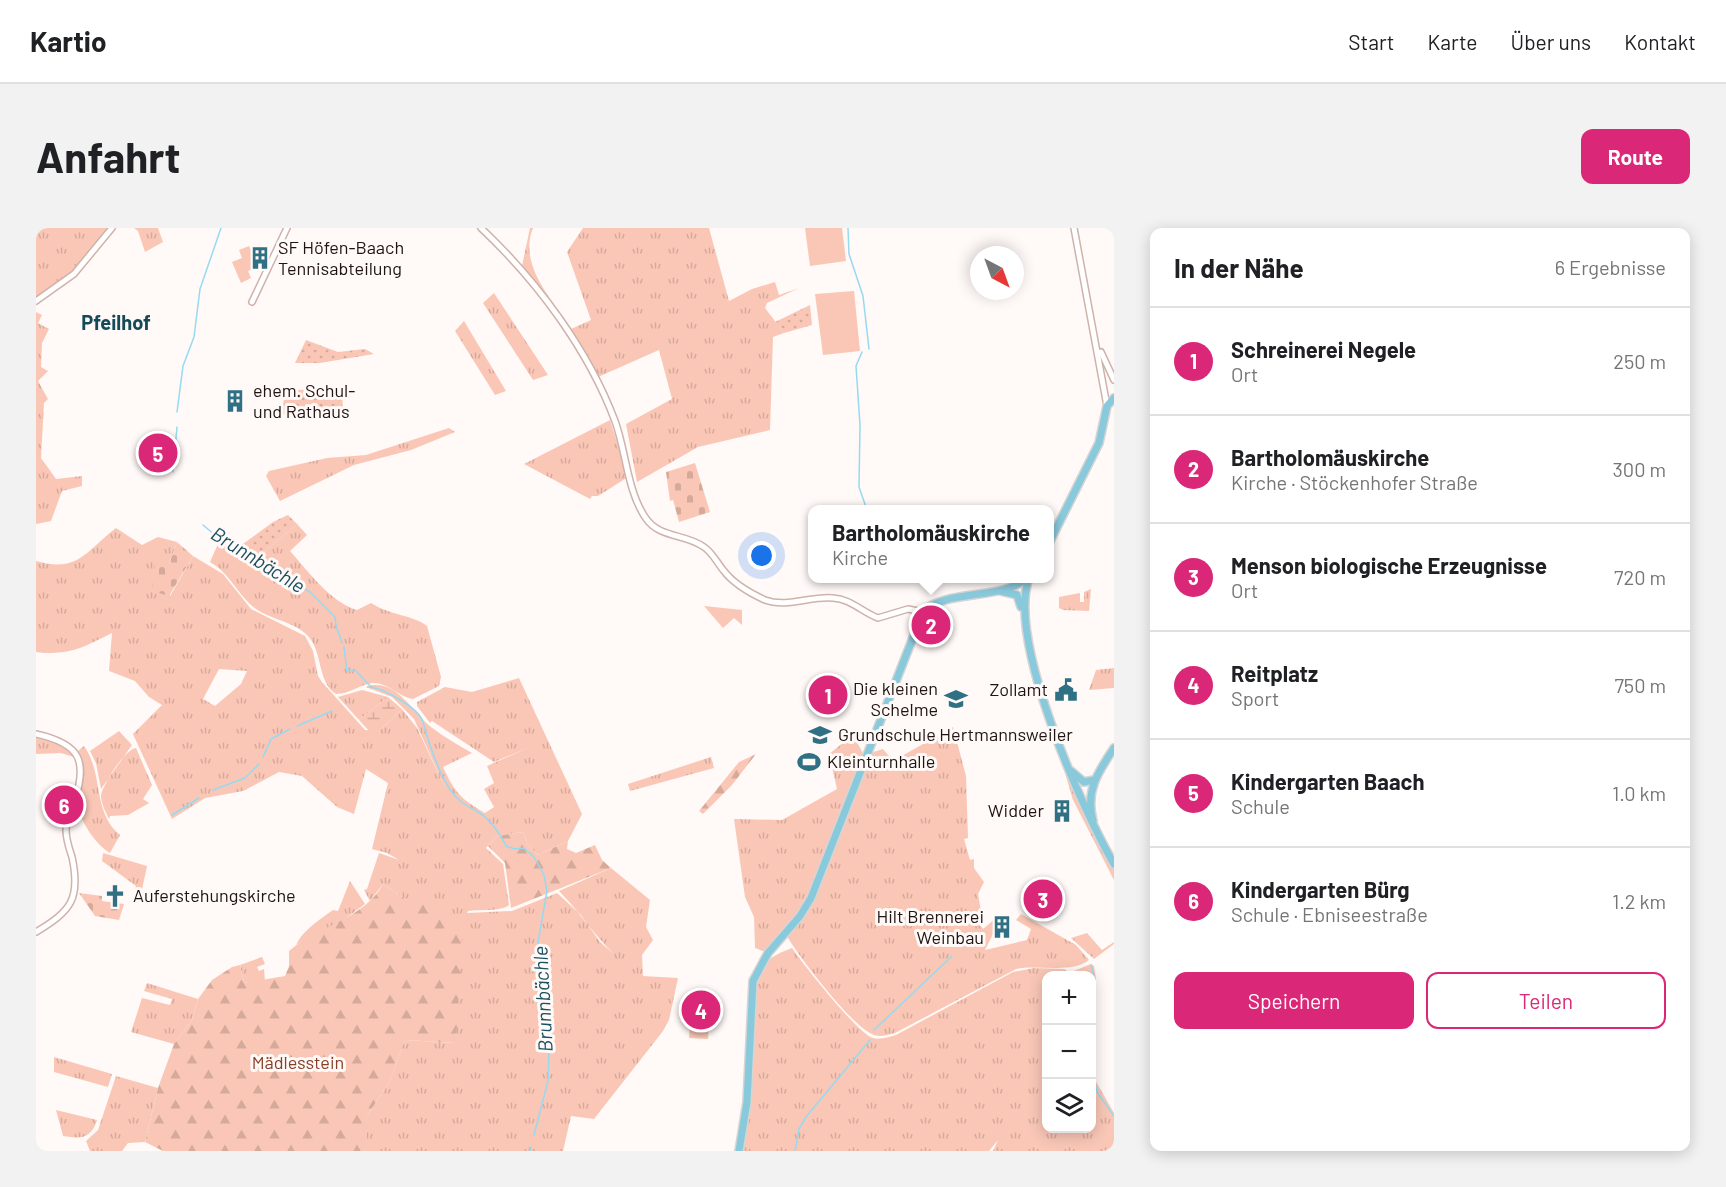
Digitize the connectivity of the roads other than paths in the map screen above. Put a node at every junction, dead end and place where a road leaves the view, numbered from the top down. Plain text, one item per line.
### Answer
1 (112, 228) edge
2 (287, 228) edge
3 (481, 228) edge
4 (1074, 228) edge
5 (36, 301) edge
6 (252, 302) dead end
7 (1096, 340) junction
8 (1114, 380) edge
9 (1114, 398) edge
10 (1107, 406) junction
11 (1054, 533) edge
12 (1021, 583) edge
13 (1027, 583) edge
14 (994, 591) junction
15 (923, 612) junction
16 (1024, 615) junction
17 (36, 734) edge
18 (1114, 748) edge
19 (1069, 770) junction
20 (1094, 780) junction
21 (1096, 832) junction
22 (1114, 864) edge
23 (36, 932) edge
24 (739, 1151) edge

1 - 5 street
2 - 6 street
3 - 15 street
4 - 7 street
7 - 8 street
7 - 10 street
9 - 10 main road
10 - 11 main road
12 - 14 main road
13 - 16 main road
14 - 15 main road
14 - 16 main road
15 - 24 main road
16 - 19 main road
17 - 23 street
18 - 20 main road
19 - 20 main road
19 - 21 main road
20 - 21 main road
21 - 22 main road

